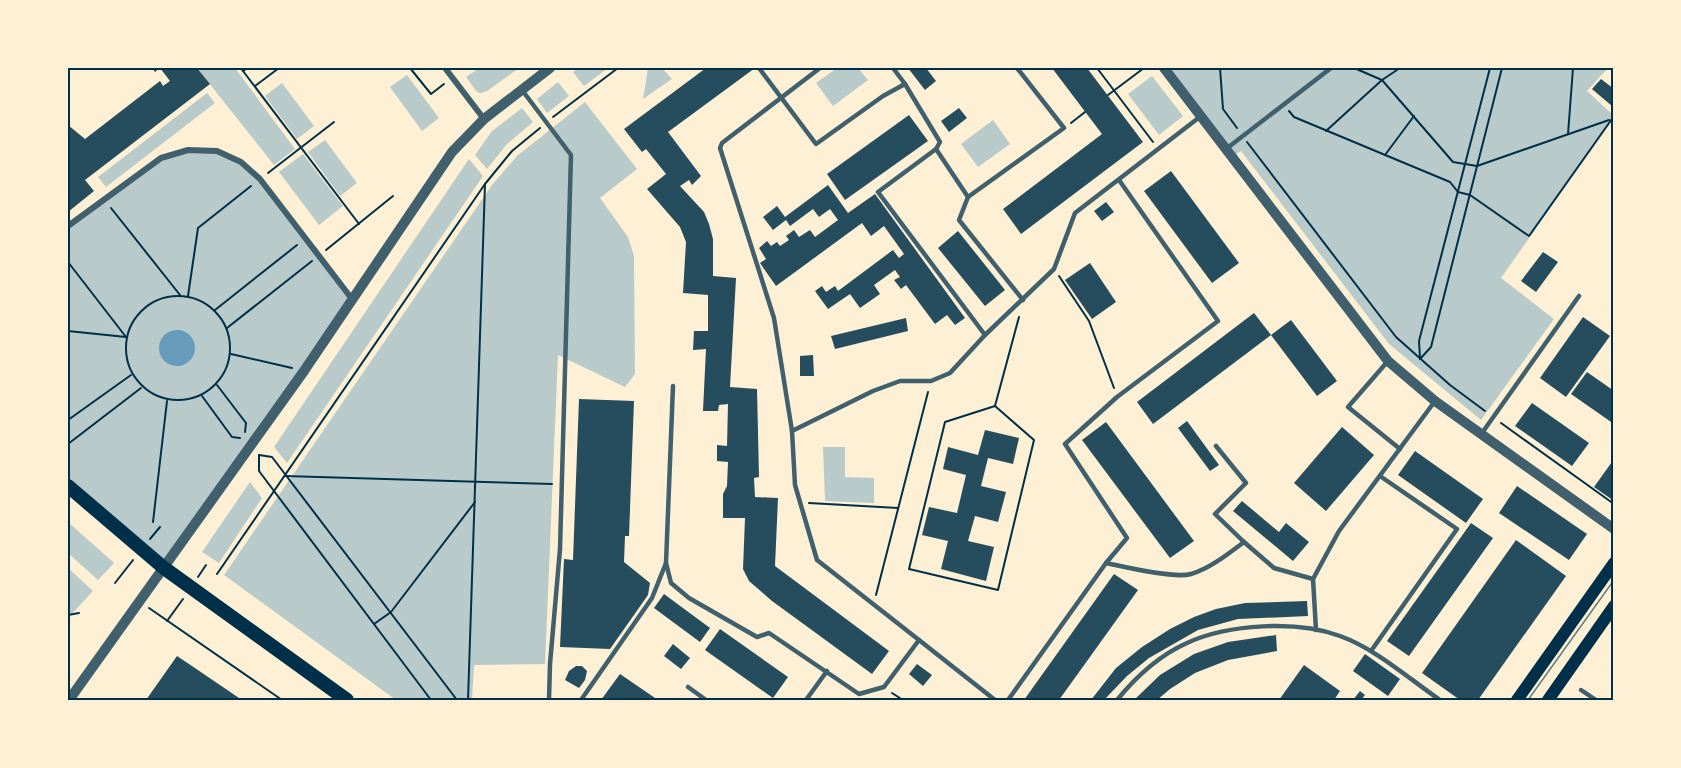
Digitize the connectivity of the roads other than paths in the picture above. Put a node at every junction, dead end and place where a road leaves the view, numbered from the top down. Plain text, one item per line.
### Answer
1 (445, 68) edge
2 (550, 68) edge
3 (759, 68) edge
4 (820, 68) edge
5 (892, 68) edge
6 (1017, 68) edge
7 (1164, 68) edge
8 (1331, 68) edge
9 (904, 84) junction
10 (522, 90) junction
11 (781, 98) junction
12 (1201, 116) junction
13 (484, 119) junction
14 (936, 149) junction
15 (1226, 149) junction
16 (1119, 180) junction
17 (968, 197) junction
18 (68, 226) edge
19 (1579, 296) dead end
20 (352, 300) junction
21 (1023, 300) junction
22 (985, 335) junction
23 (1388, 361) junction
24 (673, 386) dead end
25 (1435, 402) junction
26 (792, 431) junction
27 (1481, 435) junction
28 (1216, 446) dead end
29 (1400, 449) junction
30 (1380, 476) junction
31 (68, 486) edge
32 (1614, 529) edge
33 (1244, 542) junction
34 (1614, 562) edge
35 (666, 563) junction
36 (1106, 563) junction
37 (164, 568) junction
38 (1313, 579) junction
39 (1614, 606) edge
40 (1316, 630) junction
41 (919, 640) junction
42 (1371, 651) junction
43 (827, 671) junction
44 (688, 687) dead end
45 (1581, 690) dead end
46 (69, 700) edge
47 (347, 700) edge
48 (549, 700) edge
49 (581, 700) edge
50 (706, 700) edge
51 (806, 700) edge
52 (995, 700) edge
53 (1008, 700) edge
54 (1117, 700) edge
55 (1440, 700) edge
56 (1517, 700) edge
57 (1548, 700) edge
58 (1596, 700) edge

1 - 13 street
2 - 10 street
3 - 11 lane
4 - 11 lane
5 - 9 lane
6 - 17 lane
7 - 12 street
8 - 15 lane
9 - 11 lane
9 - 14 lane
10 - 13 street
10 - 48 lane
11 - 26 lane
12 - 15 street
12 - 16 lane
13 - 20 street
14 - 17 lane
14 - 22 lane
15 - 23 street
16 - 21 lane
16 - 36 lane
17 - 21 lane
18 - 20 street
19 - 27 lane
20 - 37 street
21 - 22 lane
22 - 26 lane
23 - 25 street
23 - 29 lane
24 - 35 lane
25 - 27 street
25 - 29 lane
26 - 41 lane
27 - 32 street
28 - 33 lane
29 - 30 lane
30 - 38 lane
30 - 42 lane
31 - 37 main road
33 - 36 lane
33 - 38 lane
34 - 56 main road
35 - 43 lane
35 - 49 lane
36 - 53 lane
37 - 46 street
37 - 47 main road
38 - 40 lane
39 - 57 main road
40 - 42 lane
40 - 54 lane
41 - 43 lane
41 - 52 lane
42 - 55 lane
43 - 51 lane
44 - 50 lane
45 - 58 lane

